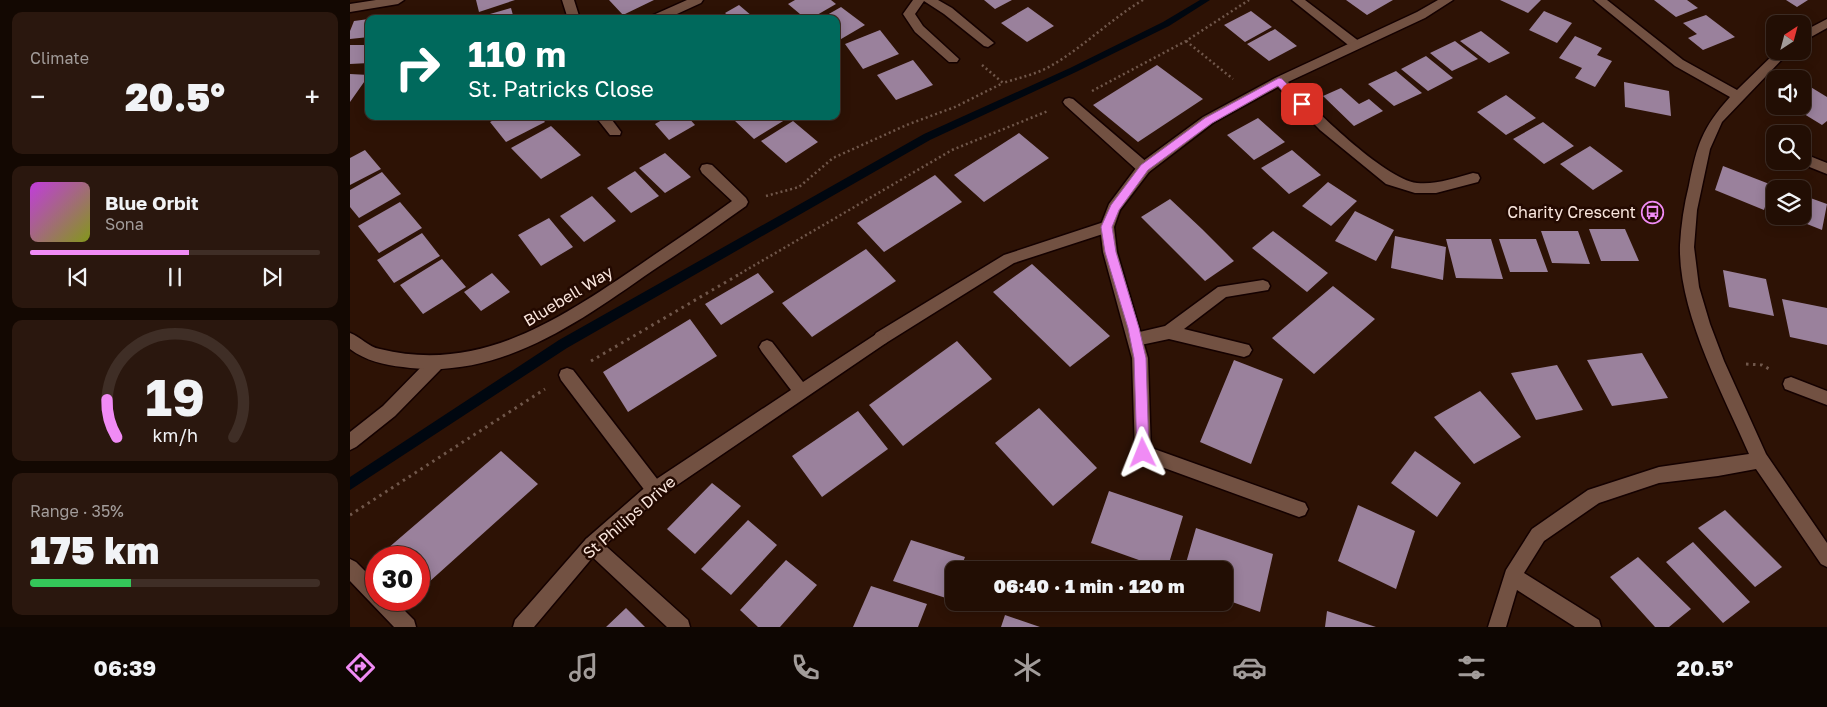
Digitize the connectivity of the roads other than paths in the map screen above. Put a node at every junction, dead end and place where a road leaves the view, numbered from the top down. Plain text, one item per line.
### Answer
1 (398, 0) edge
2 (568, 0) edge
3 (697, 0) edge
4 (919, 0) edge
5 (929, 0) edge
6 (1298, 0) edge
7 (1447, 0) edge
8 (1600, 0) edge
9 (350, 8) edge
10 (573, 15) edge
11 (664, 15) edge
12 (1827, 23) edge
13 (1811, 33) edge
14 (988, 43) dead end
15 (1356, 45) junction
16 (953, 60) dead end
17 (1775, 60) edge
18 (1279, 81) junction
19 (1738, 96) junction
20 (1069, 102) road end
21 (604, 120) edge
22 (615, 132) dead end
23 (1811, 162) edge
24 (1144, 168) junction
25 (707, 169) dead end
26 (1827, 169) edge
27 (1473, 178) dead end
28 (1107, 227) junction
29 (1263, 286) dead end
30 (1169, 332) junction
31 (1136, 339) junction
32 (350, 340) edge
33 (768, 347) dead end
34 (1244, 350) dead end
35 (435, 364) junction
36 (567, 375) road end
37 (1791, 384) road end
38 (801, 391) junction
39 (1827, 398) edge
40 (350, 442) edge
41 (1760, 460) junction
42 (655, 490) junction
43 (1299, 508) dead end
44 (592, 545) junction
45 (1827, 558) edge
46 (350, 568) edge
47 (1512, 576) junction
48 (365, 584) edge
49 (392, 611) edge
50 (407, 627) edge
51 (522, 627) edge
52 (681, 627) edge
53 (1497, 627) edge
54 (1592, 627) edge

1 - 9 street
2 - 10 street
3 - 11 street
4 - 16 street
5 - 14 street
6 - 15 street
7 - 15 street
8 - 19 street
12 - 13 street
15 - 18 street
17 - 19 street
18 - 24 street
18 - 27 street
19 - 41 street
20 - 24 street
21 - 22 street
23 - 26 street
24 - 28 street
25 - 35 street, Bluebell Way
28 - 31 street
28 - 38 street, St Philips Drive
29 - 30 street
30 - 31 street
30 - 34 street
31 - 43 street
32 - 35 street, Bluebell Way
33 - 38 street
35 - 40 street
36 - 42 street
37 - 39 street
38 - 42 street, St Philips Drive
41 - 45 street
41 - 47 street
42 - 44 street, St Philips Drive
44 - 51 street, St Philips Drive
44 - 52 street
46 - 48 street
47 - 53 street
47 - 54 street
49 - 50 street

